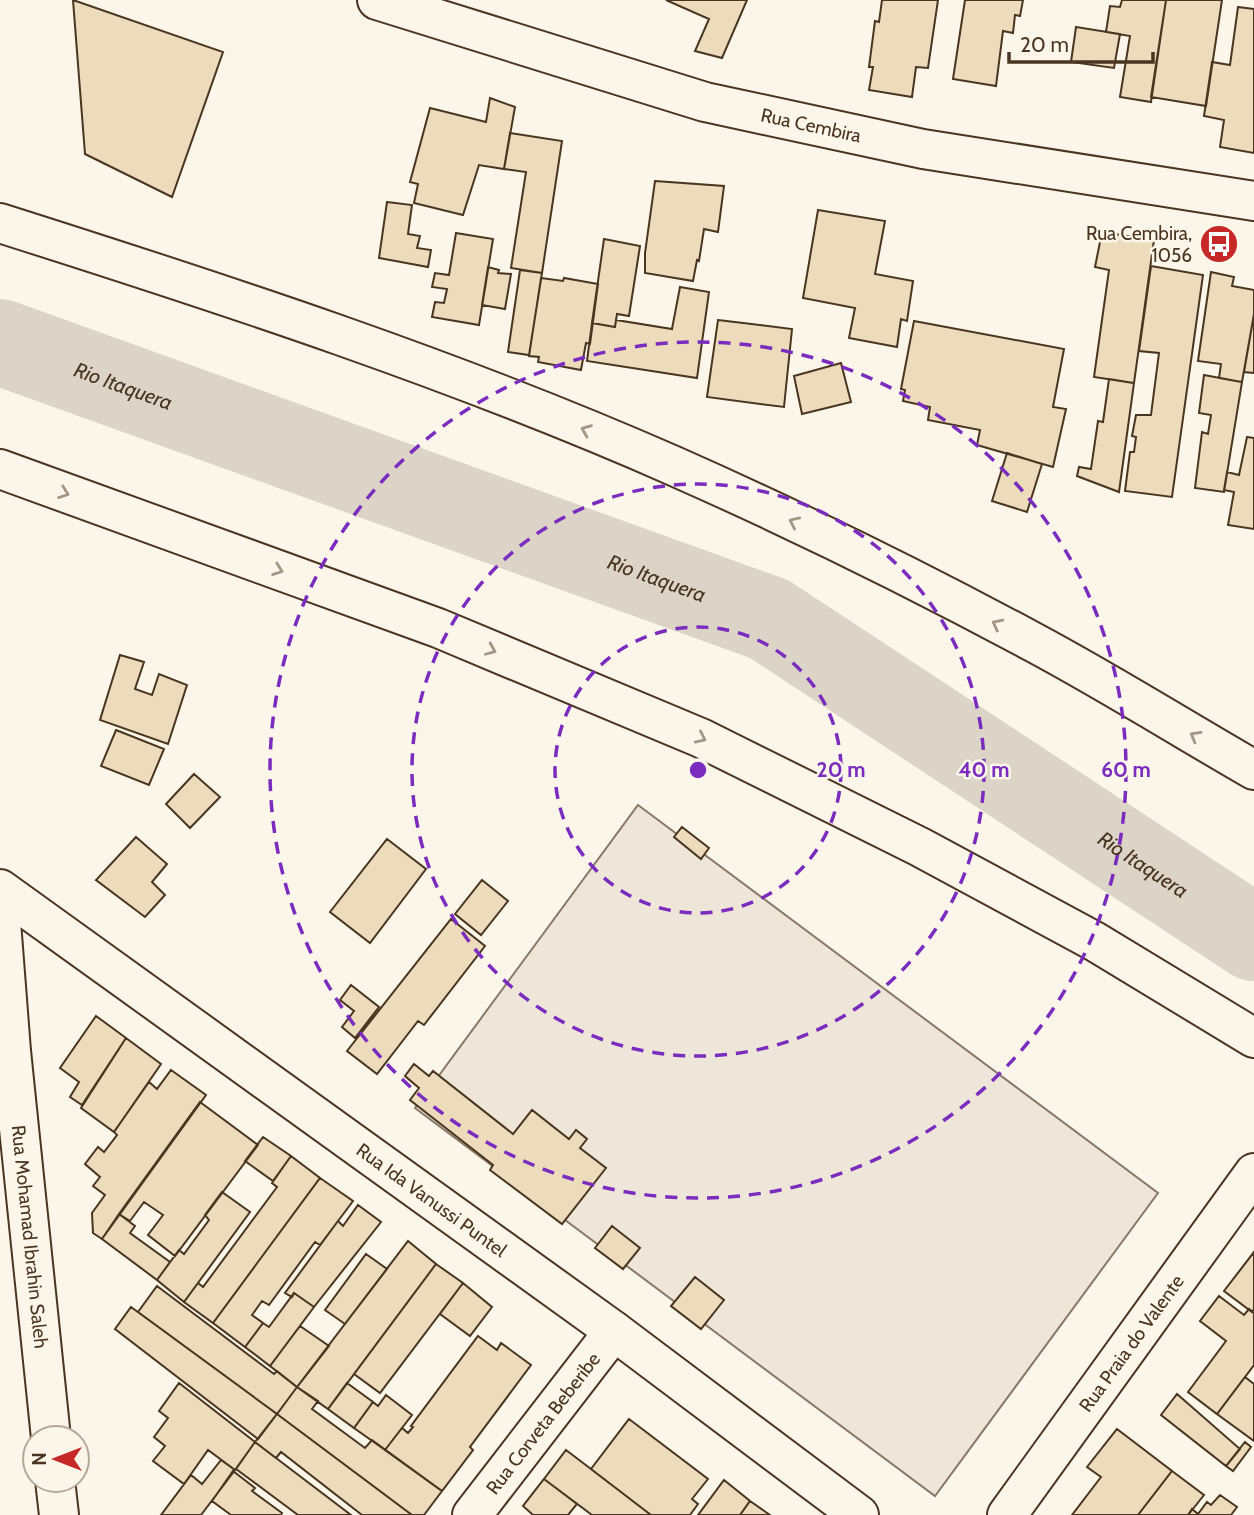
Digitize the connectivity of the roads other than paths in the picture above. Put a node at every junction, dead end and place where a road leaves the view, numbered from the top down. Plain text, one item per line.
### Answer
1 (377, 0) edge
2 (1254, 201) edge
3 (0, 223) edge
4 (0, 469) edge
5 (1254, 770) edge
6 (0, 889) edge
7 (0, 909) edge
8 (1254, 1038) edge
9 (1254, 1173) edge
10 (614, 1331) junction
11 (50, 1424) edge
12 (57, 1494) edge
13 (59, 1515) edge
14 (472, 1515) edge
15 (859, 1515) edge
16 (1007, 1515) edge

1 - 2 street, Rua Cembira
5 -> 3 street
4 -> 8 street
6 - 10 street, Rua Ida Vanussi Puntel
7 - 11 street, Rua Mohamad Ibrahin Saleh
9 - 16 street, Rua Praia do Valente
10 - 14 street, Rua Corveta Beberibe
10 - 15 street, Rua Ida Vanussi Puntel
12 - 13 street

